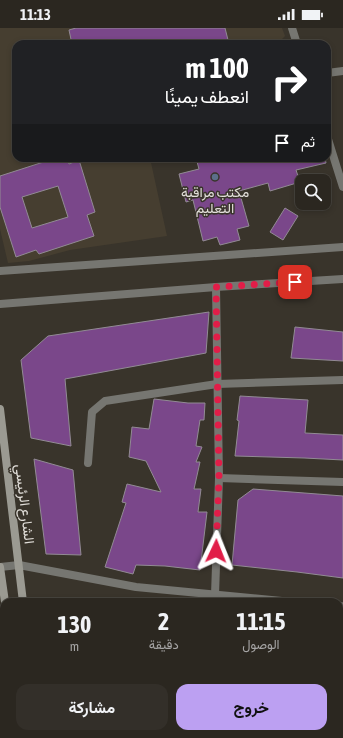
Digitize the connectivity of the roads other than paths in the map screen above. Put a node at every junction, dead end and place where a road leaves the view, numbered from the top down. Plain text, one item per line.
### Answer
1 (292, 28) edge
2 (296, 40) edge
3 (343, 71) edge
4 (331, 72) edge
5 (331, 149) edge
6 (343, 187) edge
7 (343, 247) edge
8 (0, 271) edge
9 (343, 279) edge
10 (216, 287) junction
11 (0, 304) edge
12 (343, 380) edge
13 (217, 384) junction
14 (0, 409) edge
15 (88, 463) dead end
16 (219, 478) junction
17 (343, 482) edge
18 (19, 565) junction
19 (0, 567) edge
20 (215, 595) junction
21 (4, 598) edge
22 (23, 598) edge
23 (248, 598) edge

1 - 2 street
3 - 4 street
5 - 6 street
7 - 8 street
9 - 10 street
10 - 11 street
10 - 13 street
12 - 13 street
13 - 15 street
13 - 16 street
14 - 18 street, الشارع الرئيسي
16 - 17 street
16 - 20 street
18 - 19 street
18 - 20 street
18 - 22 street, الشارع الرئيسي
19 - 21 street
20 - 23 street

